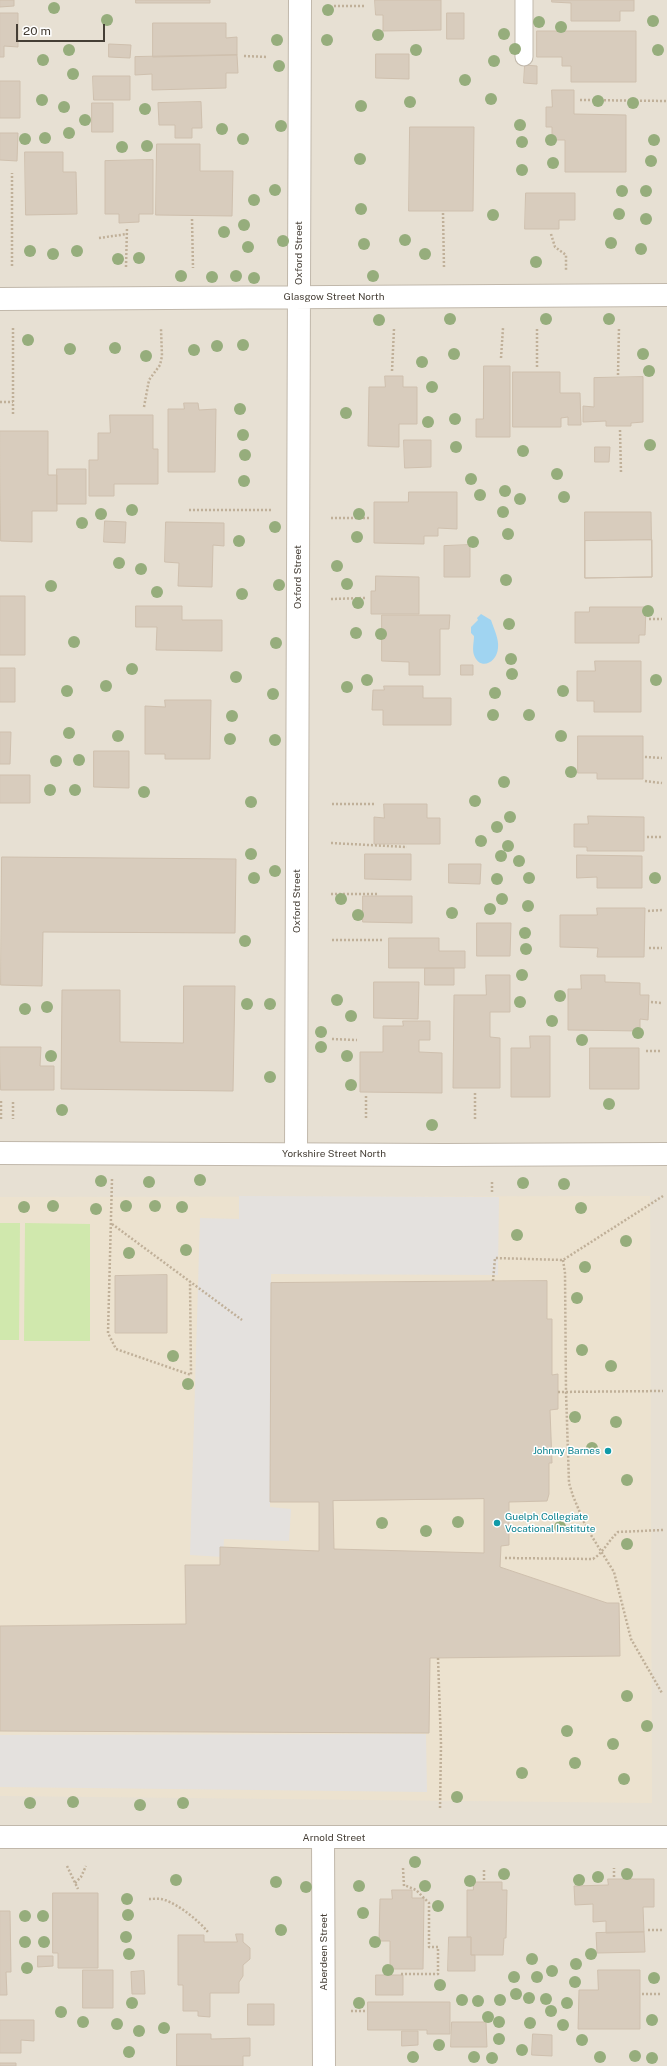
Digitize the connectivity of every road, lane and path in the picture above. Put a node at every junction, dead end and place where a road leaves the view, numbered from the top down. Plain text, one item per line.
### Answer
1 (300, 0) edge
2 (524, 0) edge
3 (334, 6) dead end
4 (365, 6) dead end
5 (244, 56) dead end
6 (267, 57) dead end
7 (524, 57) dead end
8 (580, 100) dead end
9 (667, 101) edge
10 (12, 173) dead end
11 (443, 213) dead end
12 (192, 220) dead end
13 (127, 228) dead end
14 (127, 234) junction
15 (551, 234) dead end
16 (99, 238) dead end
17 (12, 266) dead end
18 (126, 267) dead end
19 (193, 268) dead end
20 (444, 268) dead end
21 (667, 295) edge
22 (567, 296) junction
23 (299, 298) junction
24 (0, 299) edge
25 (619, 327) dead end
26 (13, 328) dead end
27 (503, 328) dead end
28 (537, 328) dead end
29 (161, 329) dead end
30 (394, 329) dead end
31 (501, 358) dead end
32 (537, 367) dead end
33 (392, 370) dead end
34 (618, 375) dead end
35 (0, 402) edge
36 (13, 402) junction
37 (144, 407) dead end
38 (13, 416) dead end
39 (620, 430) dead end
40 (621, 473) dead end
41 (189, 510) dead end
42 (298, 510) junction
43 (331, 518) dead end
44 (371, 518) dead end
45 (365, 598) dead end
46 (331, 599) dead end
47 (649, 619) dead end
48 (662, 619) dead end
49 (645, 757) dead end
50 (662, 758) dead end
51 (645, 781) dead end
52 (662, 783) dead end
53 (332, 804) dead end
54 (374, 804) dead end
55 (647, 837) dead end
56 (662, 838) dead end
57 (331, 843) dead end
58 (407, 847) dead end
59 (332, 894) dead end
60 (377, 894) dead end
61 (662, 910) dead end
62 (648, 911) dead end
63 (332, 940) dead end
64 (383, 940) dead end
65 (649, 948) dead end
66 (662, 948) dead end
67 (651, 1002) dead end
68 (662, 1003) dead end
69 (332, 1040) dead end
70 (357, 1040) dead end
71 (646, 1051) dead end
72 (662, 1051) dead end
73 (475, 1093) dead end
74 (366, 1096) dead end
75 (1, 1100) edge
76 (13, 1102) dead end
77 (0, 1119) edge
78 (13, 1119) dead end
79 (475, 1119) dead end
80 (366, 1120) dead end
81 (0, 1153) edge
82 (113, 1153) junction
83 (296, 1154) junction
84 (667, 1154) edge
85 (663, 1196) dead end
86 (111, 1224) junction
87 (563, 1260) junction
88 (190, 1281) junction
89 (493, 1281) dead end
90 (242, 1320) dead end
91 (663, 1391) dead end
92 (558, 1392) dead end
93 (566, 1392) junction
94 (663, 1530) dead end
95 (602, 1553) junction
96 (505, 1558) dead end
97 (438, 1658) dead end
98 (662, 1693) dead end
99 (440, 1815) dead end
100 (0, 1837) edge
101 (323, 1838) junction
102 (667, 1838) edge
103 (67, 1866) dead end
104 (86, 1866) dead end
105 (403, 1868) dead end
106 (484, 1868) dead end
107 (614, 1868) dead end
108 (614, 1878) dead end
109 (484, 1880) dead end
110 (75, 1882) junction
111 (78, 1889) dead end
112 (149, 1899) dead end
113 (648, 1930) dead end
114 (662, 1930) dead end
115 (208, 1932) dead end
116 (401, 1974) dead end
117 (642, 1994) dead end
118 (662, 1994) dead end
119 (351, 2011) dead end
120 (365, 2011) dead end
121 (324, 2066) edge

1 - 23 street, Oxford Street
2 - 7 lane
3 - 4 path
5 - 6 path
8 - 9 path
10 - 17 path
11 - 20 path
12 - 19 path
13 - 14 path
14 - 16 path
14 - 18 path
15 - 22 path
21 - 22 street, Glasgow Street North
22 - 23 street, Glasgow Street North
23 - 24 street, Glasgow Street North
23 - 42 street, Oxford Street
25 - 34 path
26 - 36 path
27 - 31 path
28 - 32 path
29 - 37 path
30 - 33 path
35 - 36 path
36 - 38 path
39 - 40 path
41 - 42 path
42 - 83 street, Oxford Street
43 - 44 path
45 - 46 path
47 - 48 path
49 - 50 path
51 - 52 path
53 - 54 path
55 - 56 path
57 - 58 path
59 - 60 path
61 - 62 path
63 - 64 path
65 - 66 path
67 - 68 path
69 - 70 path
71 - 72 path
73 - 79 path
74 - 80 path
75 - 77 path
76 - 78 path
81 - 82 street, Yorkshire Street North
82 - 83 street, Yorkshire Street North
82 - 86 path
83 - 84 street, Yorkshire Street North
85 - 87 path
86 - 88 path
86 - 88 path
87 - 89 path
87 - 93 path
88 - 90 path
91 - 93 path
92 - 93 path
93 - 95 path
94 - 95 path
95 - 96 path
95 - 98 path
97 - 99 path
100 - 101 street, Arnold Street
101 - 102 street, Arnold Street
101 - 121 street, Aberdeen Street
103 - 110 path
104 - 110 path
105 - 116 path
106 - 109 path
107 - 108 path
110 - 111 path
112 - 115 path
113 - 114 path
117 - 118 path
119 - 120 path

